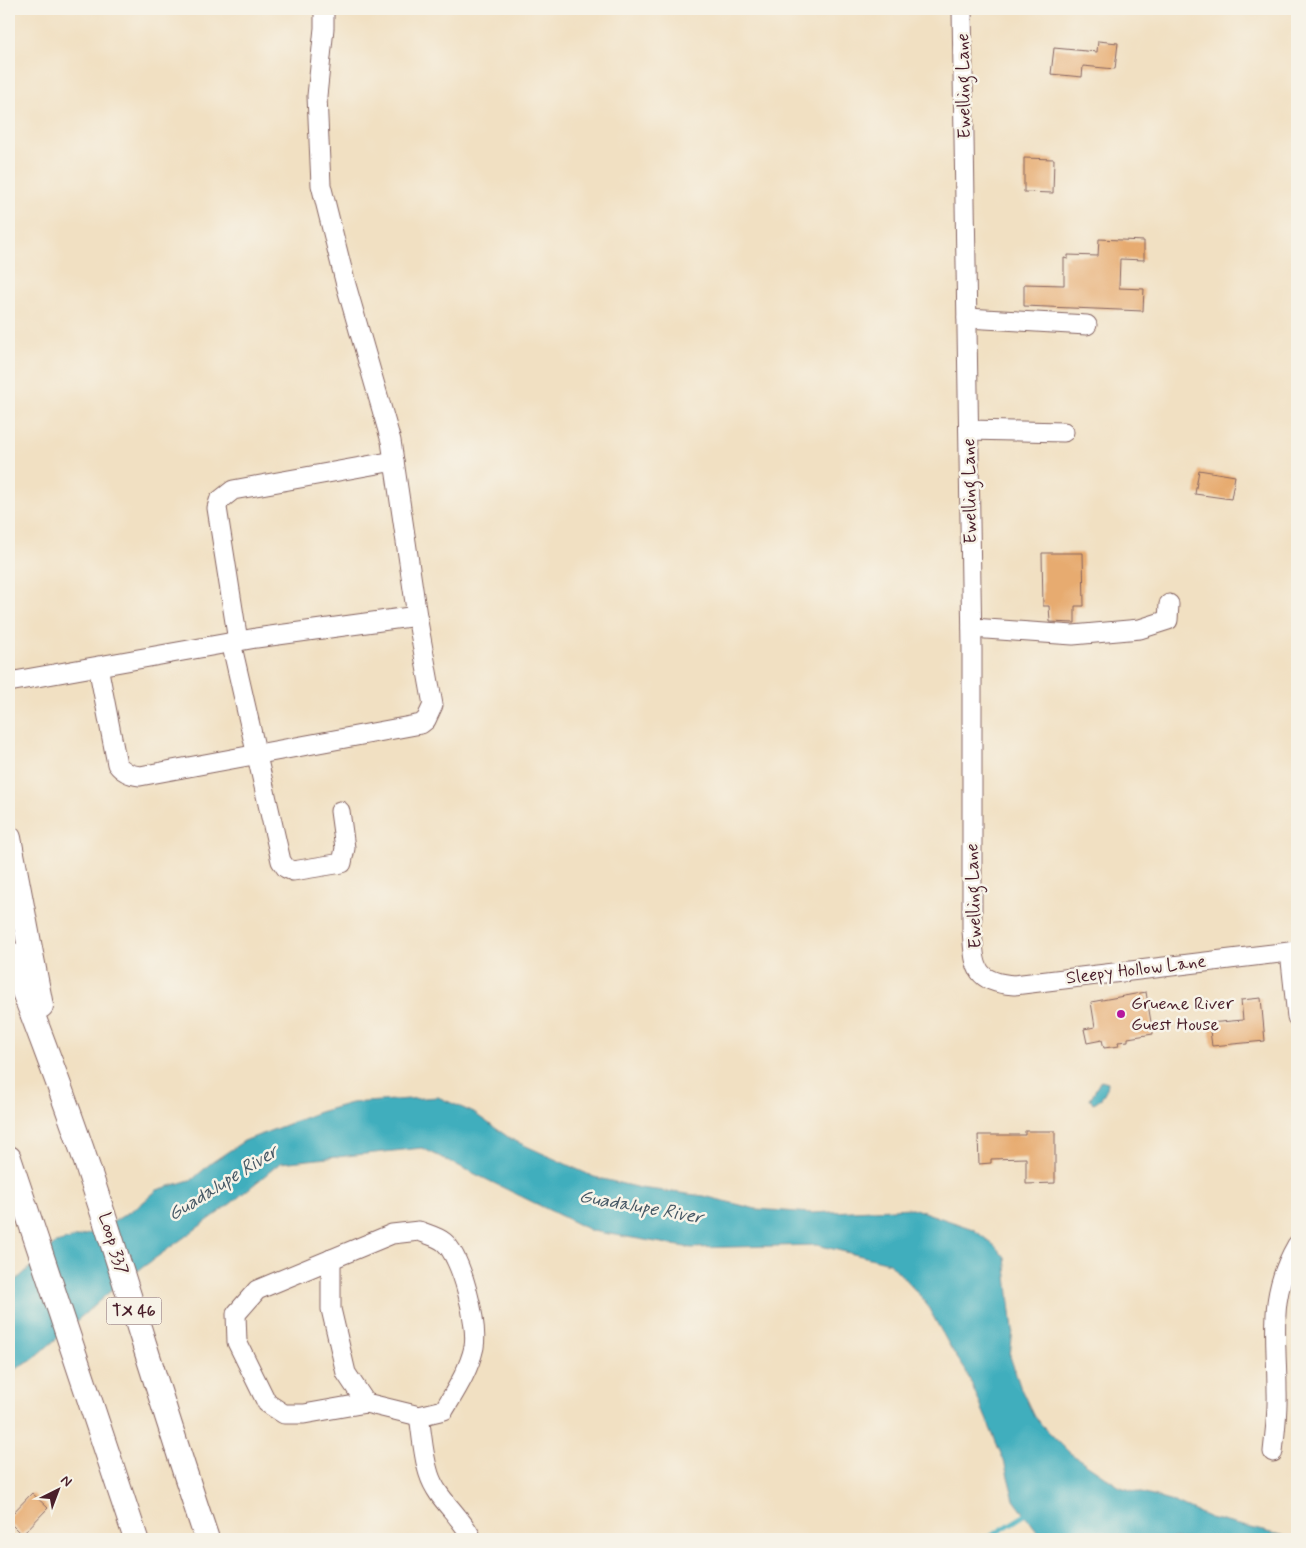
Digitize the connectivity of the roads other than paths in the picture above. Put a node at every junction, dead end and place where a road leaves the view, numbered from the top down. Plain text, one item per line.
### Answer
1 (324, 9) edge
2 (962, 9) edge
3 (967, 318) junction
4 (1087, 325) dead end
5 (969, 430) junction
6 (1064, 432) dead end
7 (394, 461) junction
8 (1169, 604) dead end
9 (417, 616) junction
10 (972, 628) junction
11 (235, 642) junction
12 (98, 666) junction
13 (9, 682) edge
14 (256, 753) junction
15 (340, 811) dead end
16 (9, 838) edge
17 (1294, 952) edge
18 (9, 953) edge
19 (979, 972) joint
20 (1297, 1018) edge
21 (53, 1066) junction
22 (9, 1158) edge
23 (1297, 1245) edge
24 (331, 1259) junction
25 (366, 1403) junction
26 (419, 1416) junction
27 (1273, 1452) dead end
28 (136, 1539) edge
29 (207, 1539) edge
30 (472, 1539) edge

1 - 7 street
2 - 3 street, Ewelling Lane
3 - 4 street
3 - 5 street, Ewelling Lane
5 - 6 street
5 - 10 street, Ewelling Lane
7 - 9 street
7 - 11 street
8 - 10 street
9 - 11 street
9 - 14 street
10 - 19 street, Ewelling Lane
11 - 12 street
11 - 14 street
12 - 13 street
12 - 14 street
14 - 15 street
16 - 21 main road
17 - 19 street, Sleepy Hollow Lane
17 - 20 street
18 - 21 main road, Loop 337 / TX 46
21 - 29 main road, Loop 337 / TX 46
22 - 28 main road
23 - 27 street
24 - 25 street
24 - 25 street
24 - 26 street
25 - 26 street
26 - 30 street

